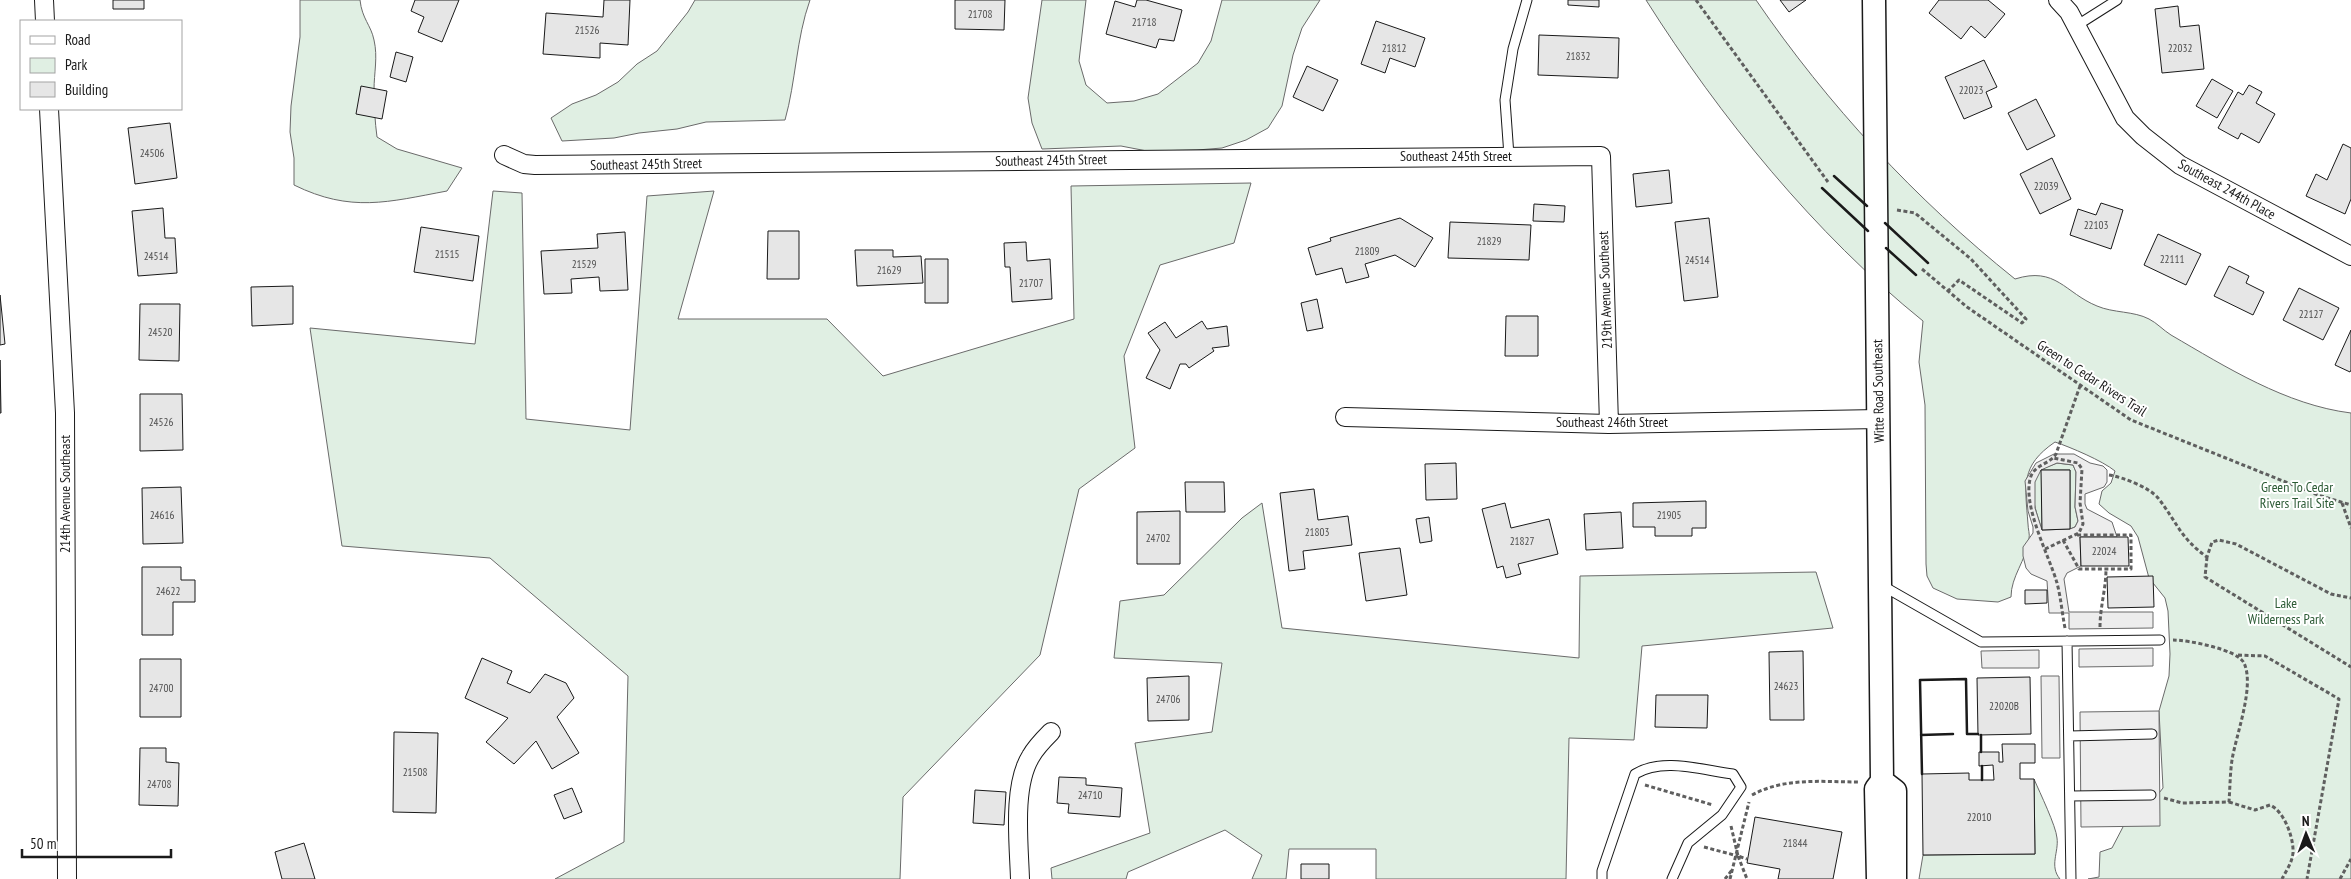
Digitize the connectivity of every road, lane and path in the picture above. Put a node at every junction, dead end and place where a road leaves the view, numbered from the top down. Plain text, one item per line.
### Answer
1 (44, 0) edge
2 (1527, 0) edge
3 (1696, 0) edge
4 (1874, 0) edge
5 (2058, 0) edge
6 (2117, 0) edge
7 (45, 20) edge
8 (2076, 26) junction
9 (49, 110) edge
10 (504, 155) dead end
11 (1509, 156) junction
12 (1601, 156) joint
13 (1828, 182) dead end
14 (1876, 208) junction
15 (2351, 256) edge
16 (1922, 269) dead end
17 (1948, 291) junction
18 (2080, 386) junction
19 (1345, 417) dead end
20 (1879, 419) junction
21 (1609, 424) junction
22 (2053, 458) junction
23 (2109, 475) dead end
24 (2342, 502) junction
25 (2351, 505) edge
26 (2351, 528) edge
27 (2074, 535) junction
28 (2063, 540) junction
29 (2045, 549) junction
30 (2208, 557) junction
31 (2106, 569) junction
32 (1880, 584) junction
33 (2351, 598) edge
34 (2160, 640) joint
35 (2067, 641) junction
36 (2101, 641) junction
37 (2237, 655) junction
38 (2351, 667) edge
39 (1051, 732) dead end
40 (2152, 734) dead end
41 (2069, 736) junction
42 (1632, 781) junction
43 (1882, 781) junction
44 (2151, 795) joint
45 (2070, 796) junction
46 (2229, 802) junction
47 (1727, 810) junction
48 (1688, 843) junction
49 (1738, 856) junction
50 (1747, 859) dead end
51 (2351, 859) edge
52 (1734, 868) junction
53 (67, 879) edge
54 (1020, 879) edge
55 (1602, 879) edge
56 (1672, 879) edge
57 (1725, 879) edge
58 (1730, 879) edge
59 (1746, 879) edge
60 (1878, 879) edge
61 (1896, 879) edge
62 (2071, 879) edge
63 (2282, 879) edge
64 (2307, 879) edge
65 (2340, 879) edge

1 - 7 street
2 - 11 lane
3 - 13 path
4 - 14 street, Witte Road Southeast
5 - 8 street, Southeast 244th Place
6 - 8 lane
8 - 15 street, Southeast 244th Place
9 - 53 street, 214th Avenue Southeast
10 - 11 street, Southeast 245th Street
11 - 12 street, Southeast 245th Street
12 - 21 street, 219th Avenue Southeast
14 - 17 path
14 - 20 street, Witte Road Southeast
16 - 17 path, Green to Cedar Rivers Trail
17 - 18 path, Green to Cedar Rivers Trail
18 - 22 path
18 - 24 path, Green to Cedar Rivers Trail
19 - 21 street, Southeast 246th Street
20 - 21 street, Southeast 246th Street
20 - 32 street, Witte Road Southeast
22 - 27 path
22 - 29 path
23 - 30 path
24 - 25 path, Green to Cedar Rivers Trail
24 - 26 path
27 - 28 path
27 - 31 path
28 - 29 path
28 - 31 path
29 - 35 path
30 - 33 path
30 - 38 path
31 - 36 path
32 - 35 lane
32 - 43 street, Witte Road Southeast
34 - 36 lane
34 - 37 path
35 - 36 lane
35 - 41 lane
37 - 46 path
37 - 64 path
39 - 54 street
40 - 41 lane
41 - 45 lane
42 - 47 path
42 - 47 lane
42 - 55 lane
43 - 49 path
43 - 60 street, Witte Road Southeast
43 - 61 street
44 - 45 lane
44 - 46 path
45 - 62 lane
46 - 63 path
47 - 48 lane
47 - 49 path
48 - 49 path
48 - 56 lane
49 - 50 path
49 - 52 path
49 - 59 path
51 - 65 path
52 - 57 path
52 - 58 path

